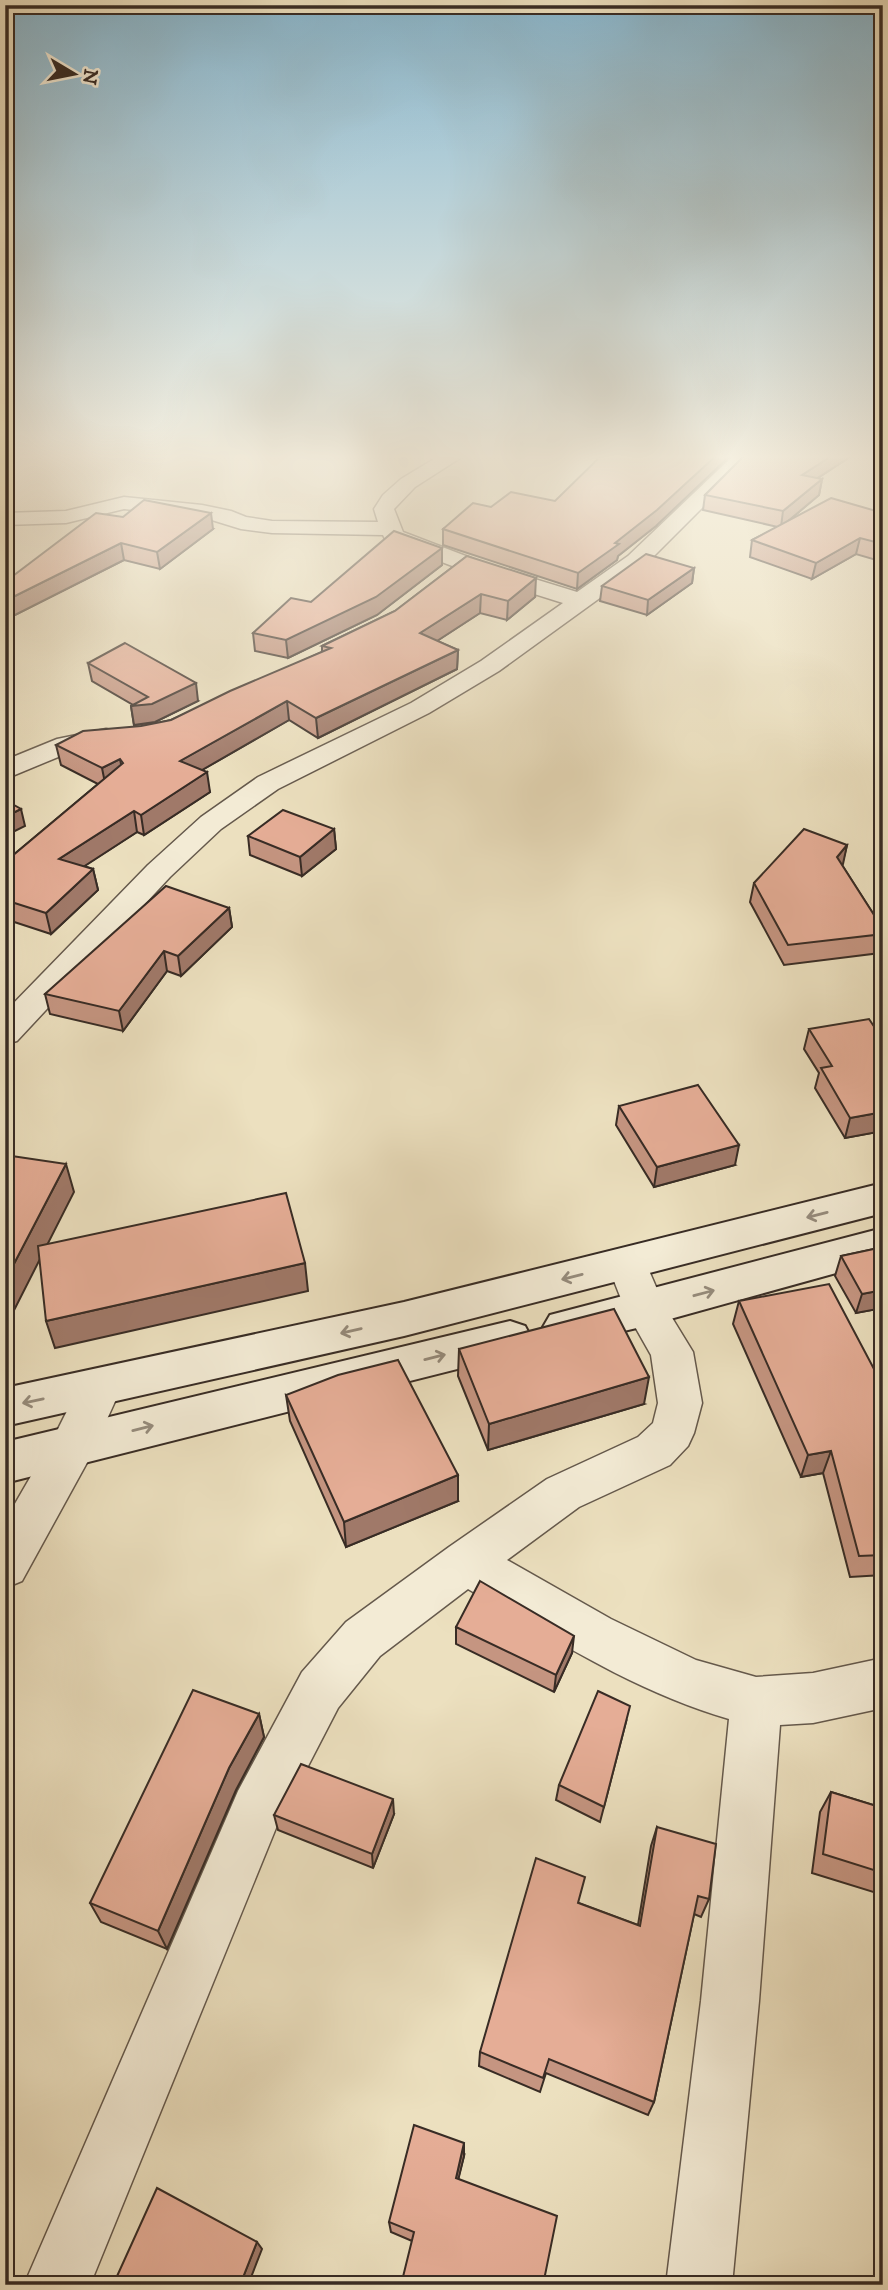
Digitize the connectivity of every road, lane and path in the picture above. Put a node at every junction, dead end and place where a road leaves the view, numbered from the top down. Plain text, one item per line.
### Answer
1 (455, 560) edge
2 (637, 560) edge
3 (463, 563) junction
4 (437, 583) edge
5 (581, 601) junction
6 (125, 736) edge
7 (5, 771) edge
8 (5, 1033) edge
9 (883, 1198) edge
10 (883, 1244) edge
11 (627, 1263) junction
12 (645, 1309) junction
13 (101, 1386) junction
14 (5, 1407) edge
15 (73, 1445) junction
16 (5, 1463) edge
17 (466, 1562) junction
18 (5, 1566) edge
19 (883, 1683) edge
20 (756, 1702) junction
21 (57, 2285) edge
22 (699, 2285) edge

1 - 3 street
2 - 5 street
3 - 4 street
3 - 5 street
5 - 8 street
6 - 7 street
9 -> 11 main road
12 -> 10 main road
11 - 12 street
11 -> 13 main road
15 -> 12 main road
12 - 17 street
13 -> 14 main road
13 - 15 street
15 - 16 main road
15 - 18 street
17 - 20 street
17 - 21 street
19 - 20 street
20 - 22 street

